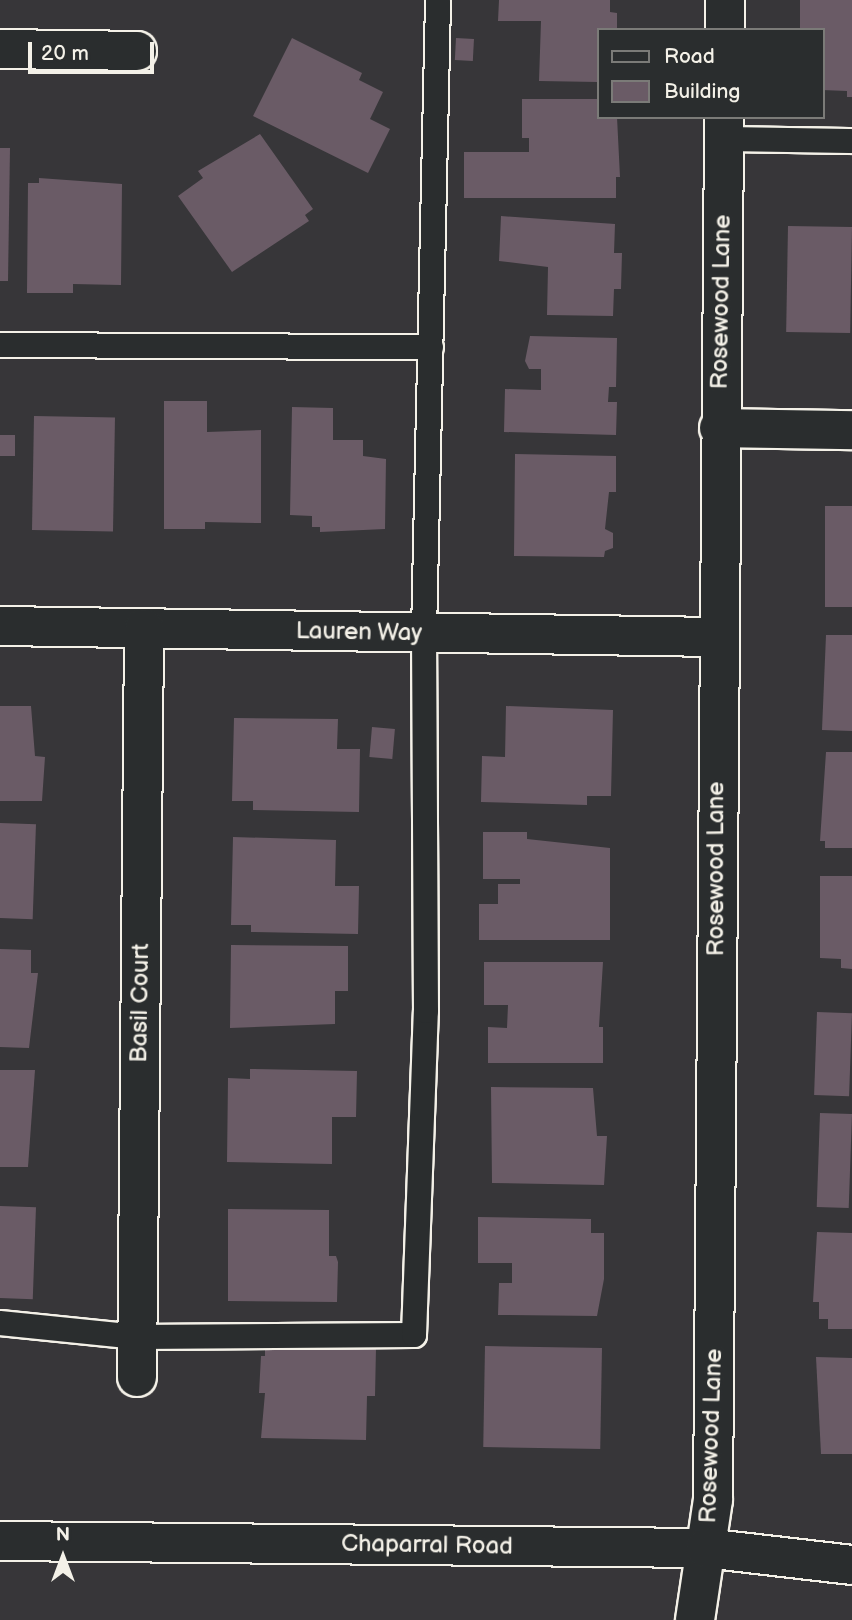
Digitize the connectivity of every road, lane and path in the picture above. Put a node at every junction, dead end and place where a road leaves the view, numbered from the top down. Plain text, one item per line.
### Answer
1 (438, 0) edge
2 (725, 0) edge
3 (725, 28) edge
4 (0, 49) edge
5 (137, 51) dead end
6 (724, 128) edge
7 (852, 141) edge
8 (0, 345) edge
9 (431, 347) junction
10 (719, 428) junction
11 (852, 430) edge
12 (0, 626) edge
13 (144, 628) junction
14 (424, 633) junction
15 (718, 637) junction
16 (0, 1323) edge
17 (137, 1337) junction
18 (137, 1377) dead end
19 (0, 1541) edge
20 (705, 1548) junction
21 (852, 1565) edge
22 (695, 1620) edge

1 - 9 lane
2 - 3 street
4 - 5 street
6 - 7 lane
6 - 10 street, Rosewood Lane
8 - 9 lane
9 - 14 lane
10 - 11 street
10 - 15 street, Rosewood Lane
12 - 13 street, Lauren Way
13 - 14 street, Lauren Way
13 - 17 street, Basil Court
14 - 15 street, Lauren Way
14 - 17 lane
15 - 20 street, Rosewood Lane
16 - 17 lane
17 - 18 street, Basil Court
19 - 20 street, Chaparral Road
20 - 21 street, Chaparral Road
20 - 22 street, Rosewood Lane

